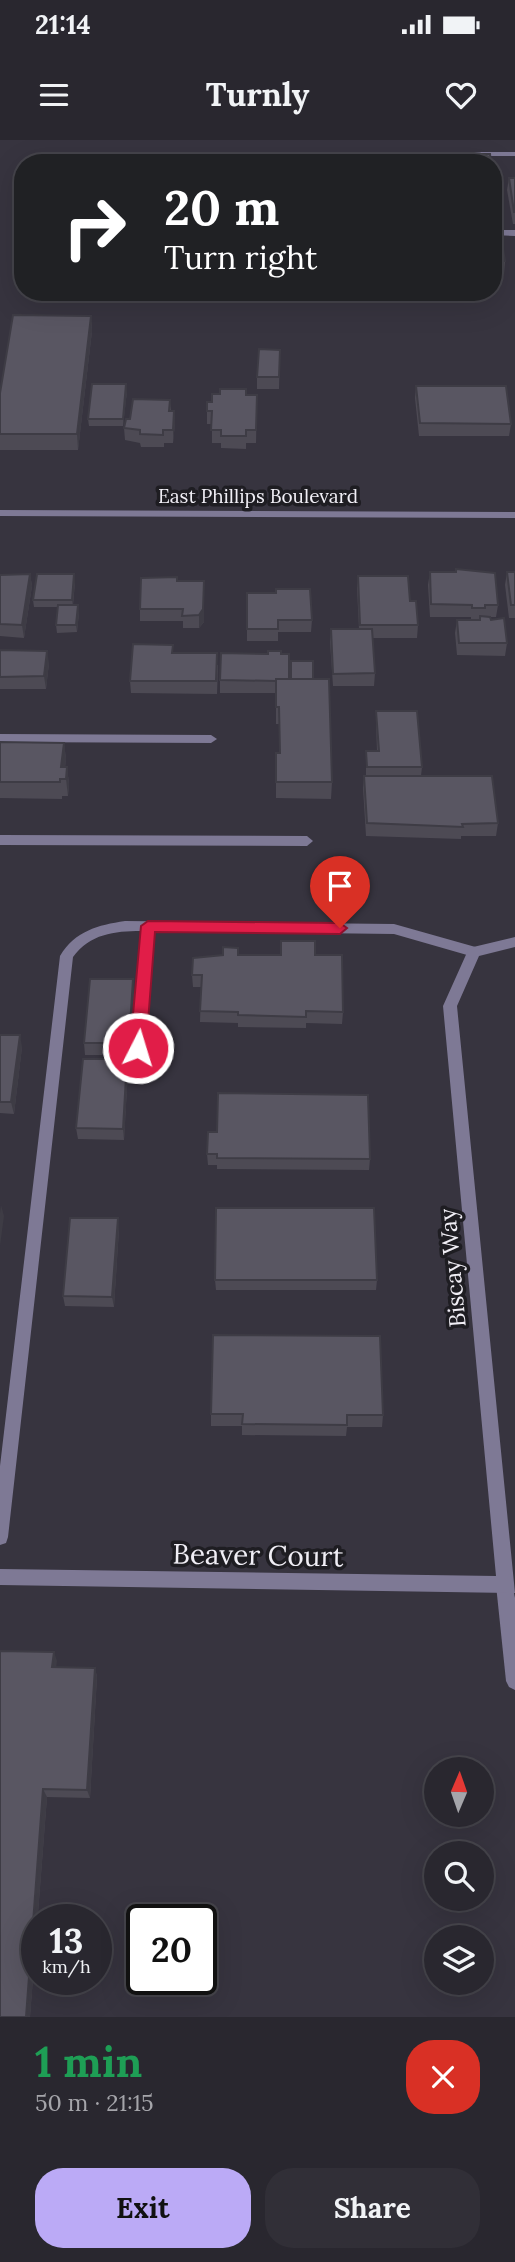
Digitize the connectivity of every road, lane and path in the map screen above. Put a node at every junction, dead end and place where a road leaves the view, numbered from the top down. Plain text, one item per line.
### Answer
1 (401, 154) edge
2 (515, 154) edge
3 (0, 513) edge
4 (515, 514) edge
5 (0, 738) edge
6 (211, 739) dead end
7 (0, 840) edge
8 (307, 841) dead end
9 (148, 926) junction
10 (515, 942) edge
11 (474, 952) junction
12 (138, 1048) dead end
13 (0, 1537) edge
14 (0, 1577) edge
15 (510, 1585) edge
16 (515, 1681) edge

1 - 2 street
3 - 4 street, East Phillips Boulevard
5 - 6 street
7 - 8 street
9 - 11 street
9 - 12 street
9 - 13 street
10 - 11 street
11 - 15 street, Biscay Way
14 - 15 street, Beaver Court
15 - 16 street, Biscay Way

